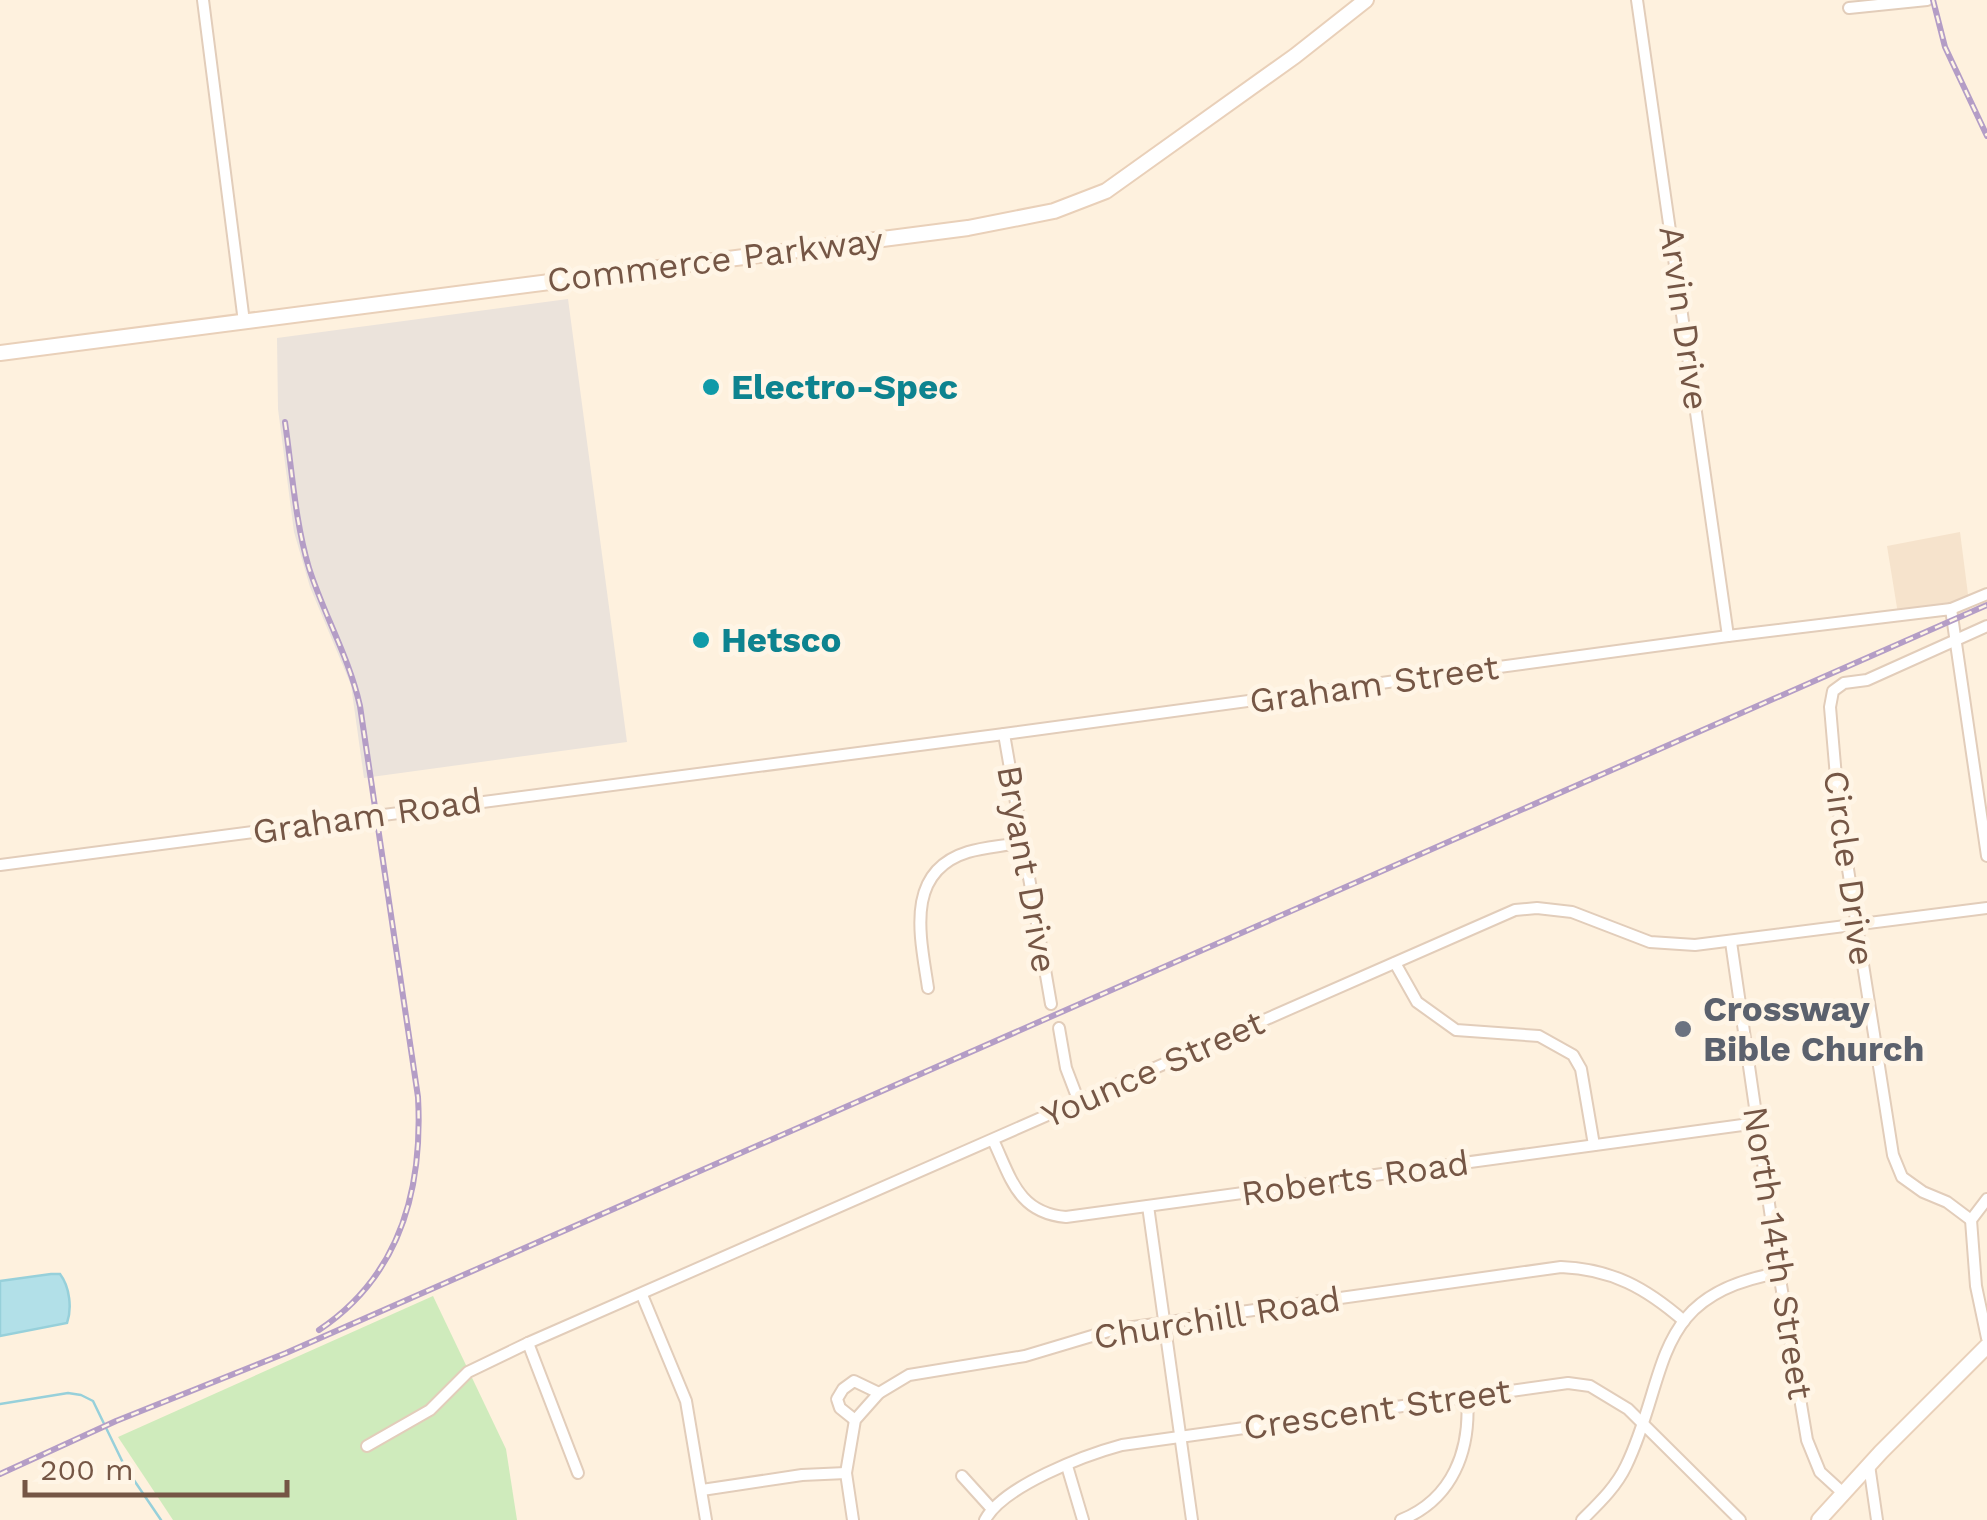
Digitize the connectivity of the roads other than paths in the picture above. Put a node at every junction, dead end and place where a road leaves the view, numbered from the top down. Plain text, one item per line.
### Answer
1 (203, 0) edge
2 (1366, 0) edge
3 (1637, 0) edge
4 (1927, 0) edge
5 (1850, 8) dead end
6 (244, 322) junction
7 (0, 353) edge
8 (1987, 594) edge
9 (1951, 610) junction
10 (1987, 626) edge
11 (1728, 636) junction
12 (1957, 640) junction
13 (1004, 734) junction
14 (734, 768) joint
15 (1023, 842) junction
16 (1987, 856) edge
17 (0, 865) edge
18 (1987, 908) edge
19 (1855, 924) junction
20 (1731, 942) junction
21 (1395, 963) junction
22 (928, 988) dead end
23 (1050, 1004) dead end
24 (1059, 1028) dead end
25 (1079, 1102) junction
26 (1757, 1123) junction
27 (993, 1140) junction
28 (1594, 1145) junction
29 (1987, 1200) edge
30 (1148, 1206) junction
31 (1971, 1220) junction
32 (1778, 1273) junction
33 (642, 1295) junction
34 (1684, 1321) junction
35 (1165, 1323) junction
36 (1987, 1342) edge
37 (528, 1343) junction
38 (878, 1393) junction
39 (1467, 1397) junction
40 (856, 1420) junction
41 (1641, 1424) junction
42 (1180, 1437) junction
43 (367, 1446) dead end
44 (1868, 1465) junction
45 (1067, 1466) junction
46 (578, 1474) dead end
47 (846, 1474) junction
48 (962, 1476) dead end
49 (702, 1490) junction
50 (1843, 1493) junction
51 (991, 1508) junction
52 (706, 1520) edge
53 (853, 1520) edge
54 (985, 1520) edge
55 (1083, 1520) edge
56 (1192, 1520) edge
57 (1401, 1520) edge
58 (1582, 1520) edge
59 (1740, 1520) edge
60 (1819, 1520) edge
61 (1877, 1520) edge

1 - 6 street
2 - 6 street, Commerce Parkway
3 - 11 street, Arvin Drive
4 - 5 street
6 - 7 street, Commerce Parkway
8 - 9 street, Graham Street
9 - 11 street, Graham Street
9 - 12 street
10 - 12 street
11 - 13 street, Graham Street
12 - 16 street
12 - 19 street, Circle Drive
13 - 14 street, Graham Street
13 - 15 street, Bryant Drive
14 - 17 street, Graham Road
15 - 22 street
15 - 23 street, Bryant Drive
18 - 19 street, Younce Street
19 - 20 street, Younce Street
19 - 31 street, Circle Drive
20 - 21 street, Younce Street
20 - 26 street, North 14th Street
21 - 25 street, Younce Street
21 - 28 street
24 - 25 street
25 - 27 street, Younce Street
26 - 28 street, Roberts Road
26 - 32 street, North 14th Street
27 - 30 street, Roberts Road
27 - 33 street, Younce Street
28 - 30 street, Roberts Road
29 - 31 street
30 - 35 street
31 - 36 street
32 - 34 street
32 - 50 street, North 14th Street
33 - 37 street, Younce Street
33 - 49 street
34 - 35 street, Churchill Road
34 - 41 street
35 - 38 street, Churchill Road
35 - 42 street
36 - 44 street
37 - 43 street, Younce Street
37 - 46 street
38 - 40 street, Churchill Road
38 - 40 street
39 - 41 street, Crescent Street
39 - 42 street, Crescent Street
39 - 57 street
40 - 47 street, Churchill Road
41 - 58 street
41 - 59 street, Crescent Street
42 - 45 street, Crescent Street
42 - 56 street
44 - 50 street
44 - 61 street
45 - 51 street, Crescent Street
45 - 55 street
47 - 49 street
47 - 53 street, Churchill Road
48 - 51 street
49 - 52 street
50 - 60 street
51 - 54 street

